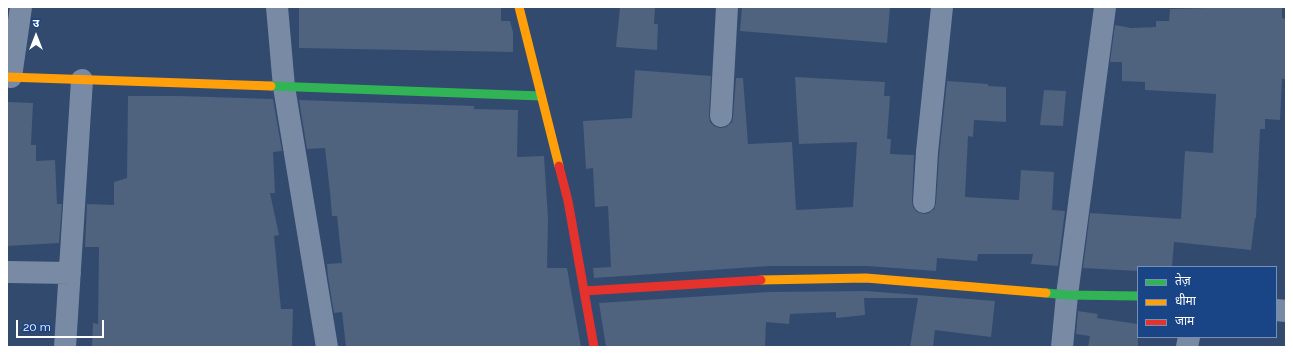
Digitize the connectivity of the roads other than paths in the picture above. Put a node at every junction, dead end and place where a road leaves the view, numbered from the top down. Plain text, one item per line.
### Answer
1 (21, 7) edge
2 (277, 7) edge
3 (519, 7) edge
4 (727, 7) edge
5 (942, 7) edge
6 (1105, 7) edge
7 (9, 77) edge
8 (82, 80) junction
9 (284, 87) junction
10 (541, 96) junction
11 (721, 116) dead end
12 (924, 202) dead end
13 (7, 272) edge
14 (70, 273) junction
15 (584, 291) junction
16 (1067, 295) junction
17 (1137, 296) edge
18 (65, 347) edge
19 (327, 347) edge
20 (594, 347) edge
21 (1062, 347) edge

1 - 7 street
2 - 9 street
3 - 10 street
4 - 11 street
5 - 12 street
6 - 16 street
7 - 8 street
8 - 9 street
8 - 14 street
9 - 10 street
9 - 19 street
10 - 15 street
13 - 14 street
14 - 18 street
15 - 16 street
15 - 20 street
16 - 17 street
16 - 21 street

